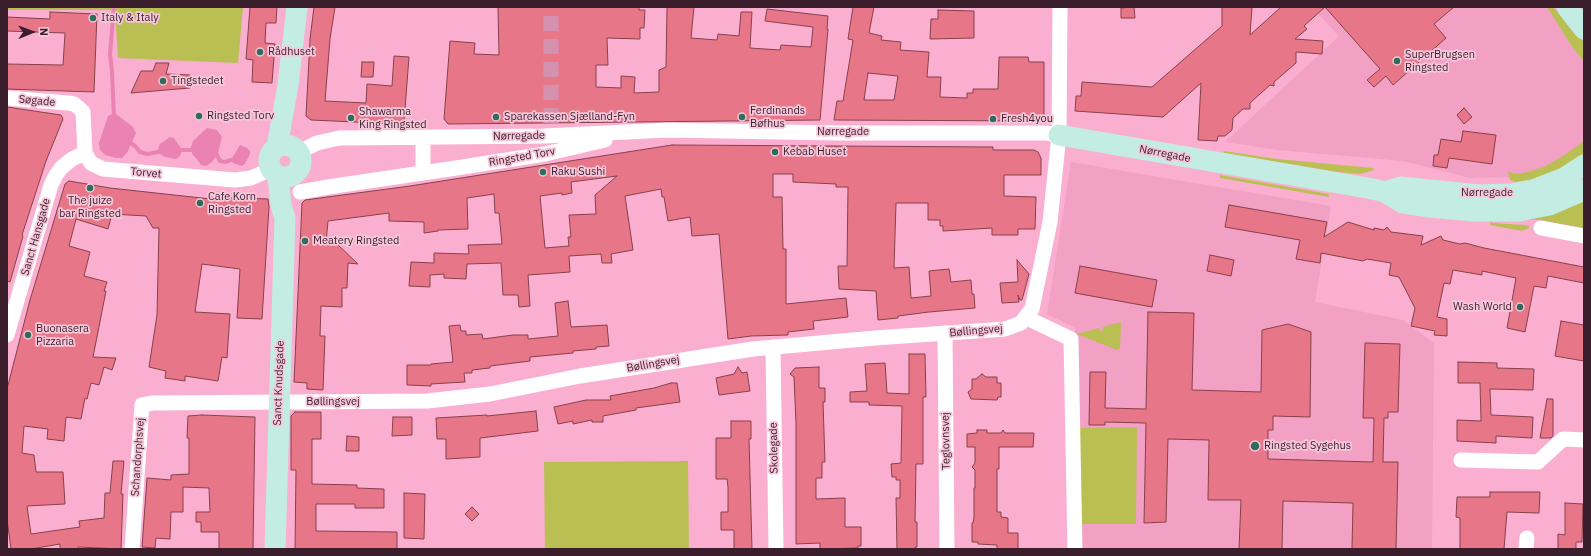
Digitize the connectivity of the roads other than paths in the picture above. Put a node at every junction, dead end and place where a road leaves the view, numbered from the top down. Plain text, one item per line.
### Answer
1 (297, 7) edge
2 (1060, 7) edge
3 (1567, 7) edge
4 (1584, 28) edge
5 (7, 98) edge
6 (619, 133) junction
7 (1059, 135) junction
8 (423, 137) junction
9 (290, 149) junction
10 (85, 153) junction
11 (1584, 165) edge
12 (423, 173) junction
13 (285, 178) junction
14 (1584, 190) edge
15 (1385, 192) junction
16 (1541, 228) dead end
17 (1584, 236) edge
18 (11, 305) edge
19 (1027, 318) junction
20 (945, 333) junction
21 (7, 335) edge
22 (773, 347) junction
23 (278, 402) junction
24 (1584, 440) edge
25 (1461, 460) dead end
26 (132, 549) edge
27 (274, 549) edge
28 (776, 549) edge
29 (947, 549) edge
30 (1075, 549) edge

1 - 9 street
2 - 7 street
3 - 4 street
5 - 10 street, Søgade
6 - 7 street, Nørregade
6 - 8 street, Nørregade
6 - 12 street, Ringsted Torv
7 - 15 street, Nørregade
7 - 19 street
8 - 9 street, Nørregade
8 - 12 street
9 - 13 street
9 - 13 street
10 - 13 street, Torvet
10 - 18 street, Sanct Hansgade
11 - 15 street, Nørregade
12 - 13 street, Ringsted Torv
13 - 23 street, Sanct Knudsgade
14 - 15 street, Nørregade
16 - 17 street
18 - 21 street, Sanct Hansgade
19 - 20 street, Bøllingsvej
19 - 30 street
20 - 22 street, Bøllingsvej
20 - 29 street, Teglovnsvej
22 - 23 street, Bøllingsvej
22 - 28 street, Skolegade
23 - 26 street, Schandorphsvej
23 - 27 street, Sanct Knudsgade
24 - 25 street

